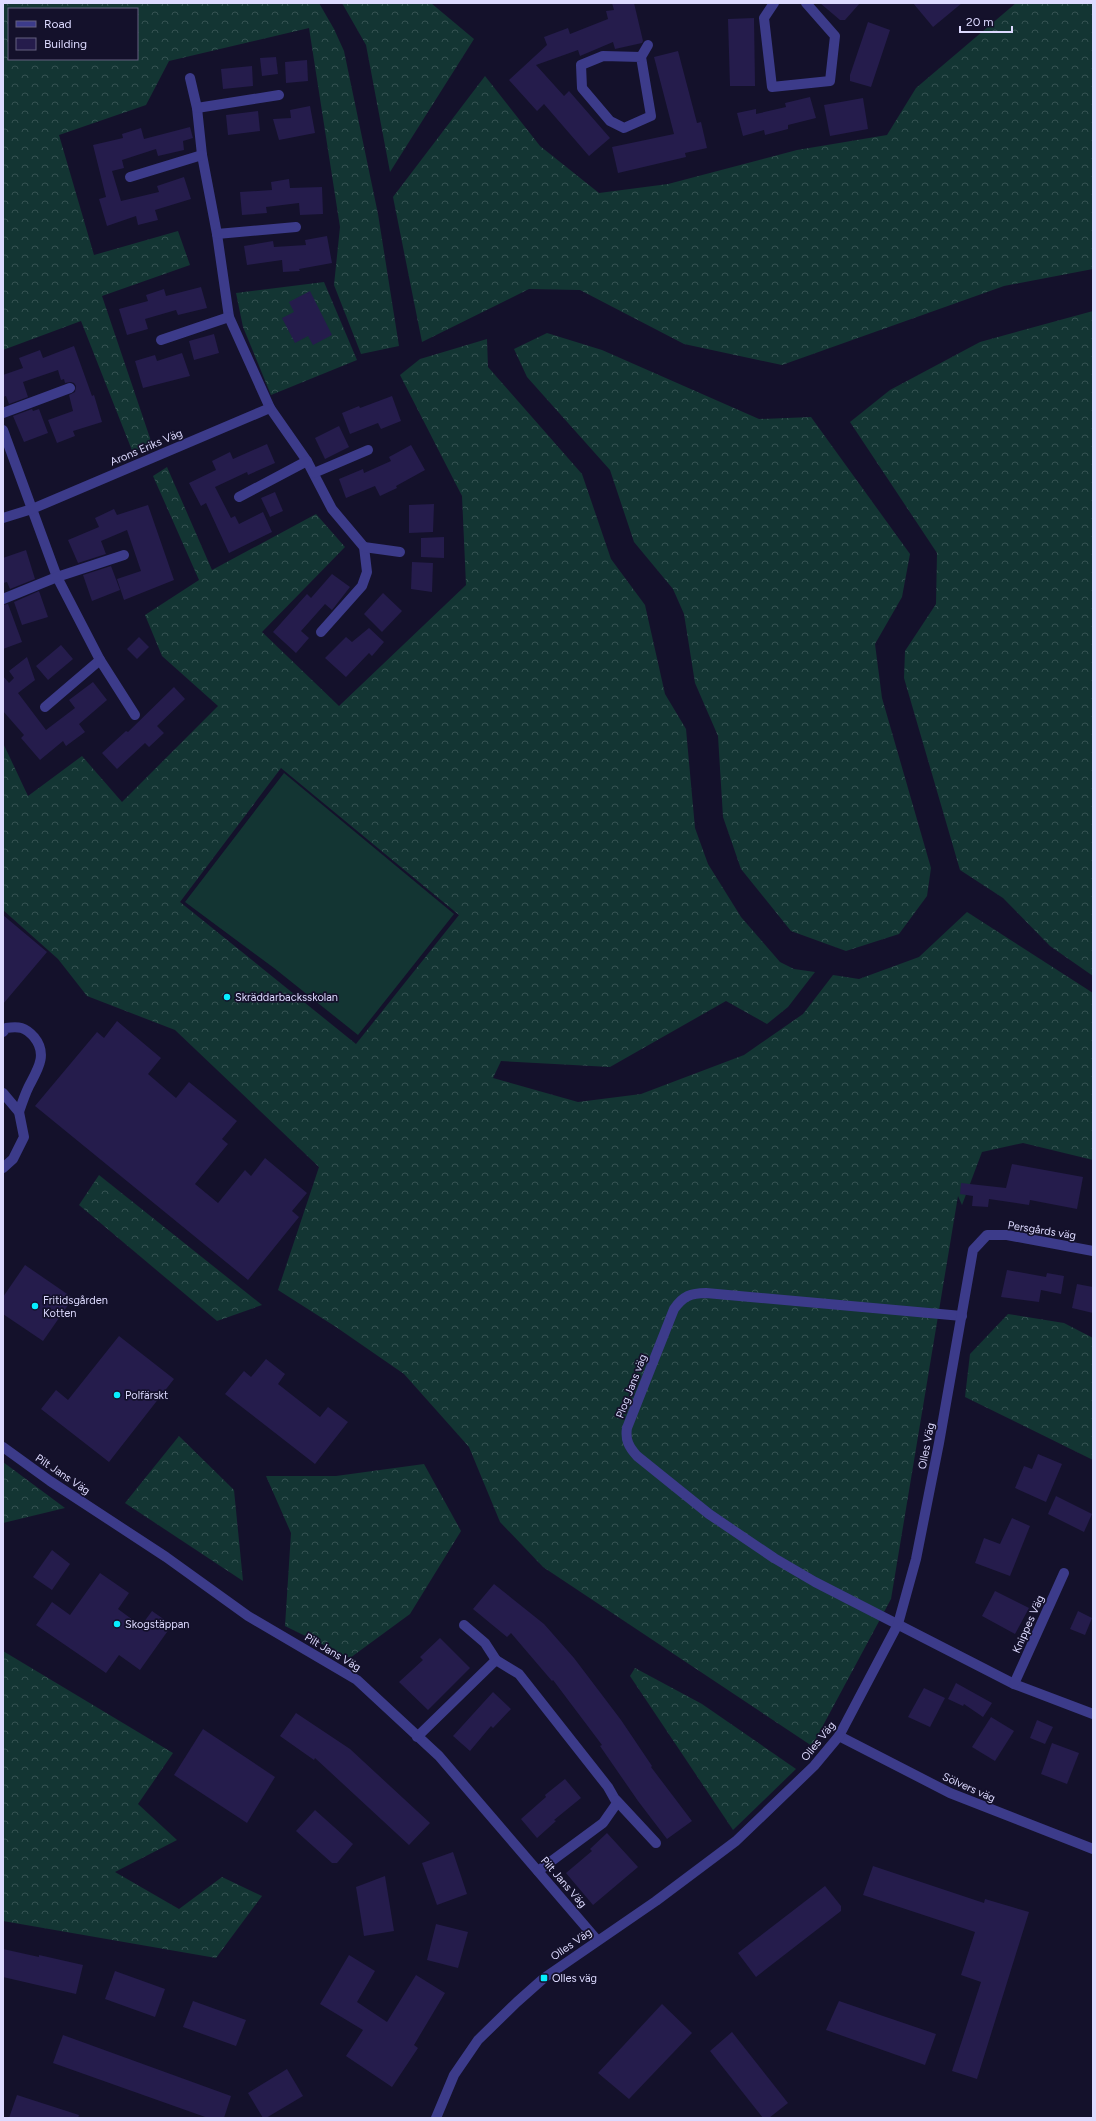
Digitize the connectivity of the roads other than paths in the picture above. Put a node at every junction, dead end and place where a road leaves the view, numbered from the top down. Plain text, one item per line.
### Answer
1 (774, 3) edge
2 (806, 3) edge
3 (648, 46) dead end
4 (641, 57) junction
5 (190, 78) dead end
6 (279, 96) dead end
7 (197, 108) junction
8 (202, 155) junction
9 (130, 177) dead end
10 (296, 227) dead end
11 (217, 234) junction
12 (229, 317) junction
13 (161, 340) dead end
14 (70, 388) dead end
15 (270, 408) junction
16 (3, 413) edge
17 (3, 430) edge
18 (368, 450) dead end
19 (307, 461) junction
20 (314, 473) junction
21 (239, 497) dead end
22 (32, 508) junction
23 (3, 518) edge
24 (364, 547) junction
25 (400, 552) dead end
26 (124, 555) dead end
27 (57, 577) junction
28 (3, 599) edge
29 (321, 632) dead end
30 (100, 660) junction
31 (45, 707) dead end
32 (135, 715) dead end
33 (3, 1032) edge
34 (3, 1093) edge
35 (19, 1112) junction
36 (3, 1168) edge
37 (987, 1235) joint
38 (1093, 1251) edge
39 (962, 1316) junction
40 (3, 1447) edge
41 (1064, 1573) dead end
42 (898, 1624) junction
43 (464, 1625) dead end
44 (496, 1660) junction
45 (1014, 1684) junction
46 (1093, 1714) edge
47 (839, 1736) junction
48 (417, 1737) junction
49 (616, 1800) junction
50 (656, 1843) dead end
51 (1093, 1849) edge
52 (538, 1871) junction
53 (597, 1940) junction
54 (436, 2118) edge

1 - 2 street
3 - 4 street
4 - 4 street
5 - 7 street
6 - 7 street
7 - 8 street
8 - 9 street
8 - 11 street
10 - 11 street
11 - 12 street
12 - 13 street
12 - 15 street
14 - 16 street
15 - 19 street
15 - 22 street, Arons Eriks Väg
17 - 22 street
18 - 20 street
19 - 20 street
19 - 21 street
20 - 24 street
22 - 23 street, Arons Eriks Väg
22 - 27 street
24 - 25 street
24 - 29 street
26 - 27 street
27 - 28 street
27 - 30 street
30 - 31 street
30 - 32 street
33 - 35 street
34 - 35 street
35 - 36 street
37 - 38 street, Persgårds väg
37 - 39 street, Olles Väg
39 - 42 street, Olles Väg
39 - 42 street, Plog Jans väg
40 - 48 street, Pilt Jans Väg
41 - 45 street, Knippes Väg
42 - 45 street
42 - 47 street, Olles Väg
43 - 44 street
44 - 48 street
44 - 49 street
45 - 46 street
47 - 51 street, Sölvers väg
47 - 53 street, Olles Väg
48 - 52 street, Pilt Jans Väg
49 - 50 street
49 - 52 street
52 - 53 street, Pilt Jans Väg
53 - 54 street, Olles Väg

